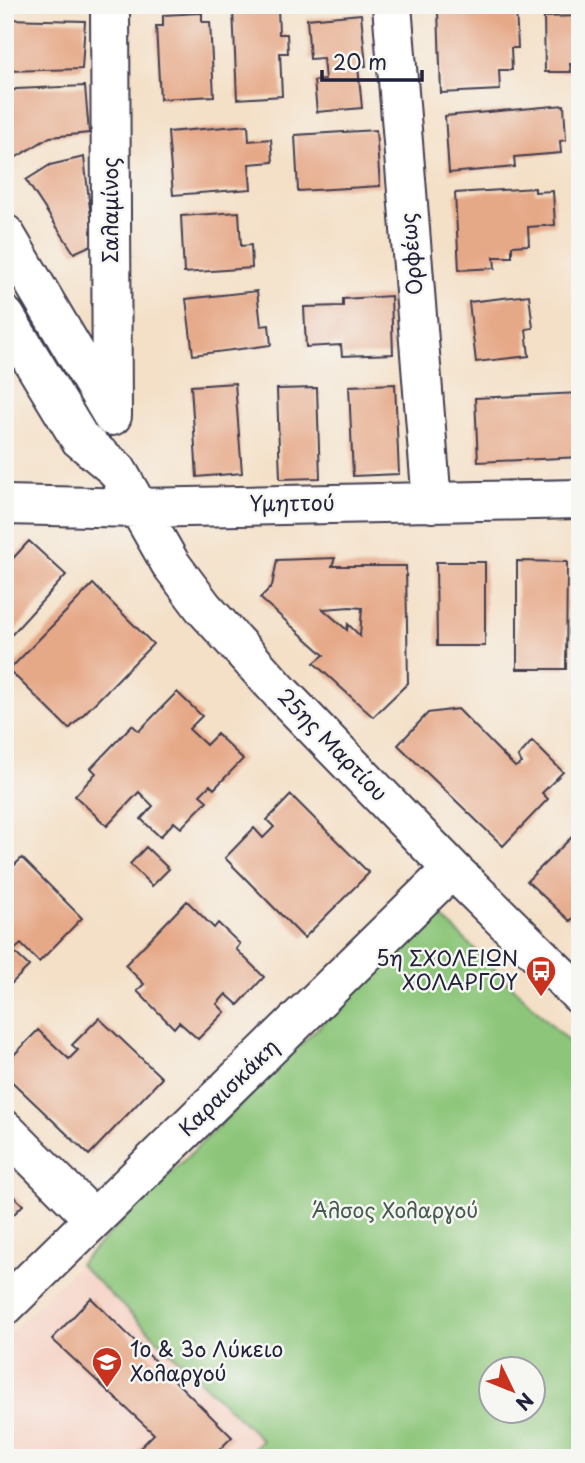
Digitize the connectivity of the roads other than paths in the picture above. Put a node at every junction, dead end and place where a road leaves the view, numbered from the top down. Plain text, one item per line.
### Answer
1 (110, 5) edge
2 (392, 5) edge
3 (5, 234) edge
4 (5, 316) edge
5 (112, 416) junction
6 (117, 470) junction
7 (580, 499) edge
8 (432, 503) junction
9 (5, 505) edge
10 (138, 508) junction
11 (452, 869) junction
12 (580, 995) edge
13 (5, 1130) edge
14 (94, 1219) junction
15 (5, 1306) edge

1 - 5 street, Σαλαμίνος
2 - 8 street, Ορφέως
3 - 5 street, 25ης Μαρτίου
4 - 6 street, 25ης Μαρτίου
5 - 6 street, 25ης Μαρτίου
6 - 10 street, 25ης Μαρτίου
7 - 8 street, Υμηττού
8 - 10 street, Υμηττού
9 - 10 street, Υμηττού
10 - 11 street, 25ης Μαρτίου
11 - 12 street, 25ης Μαρτίου
11 - 14 street, Καραισκάκη
13 - 14 street
14 - 15 street, Καραισκάκη

